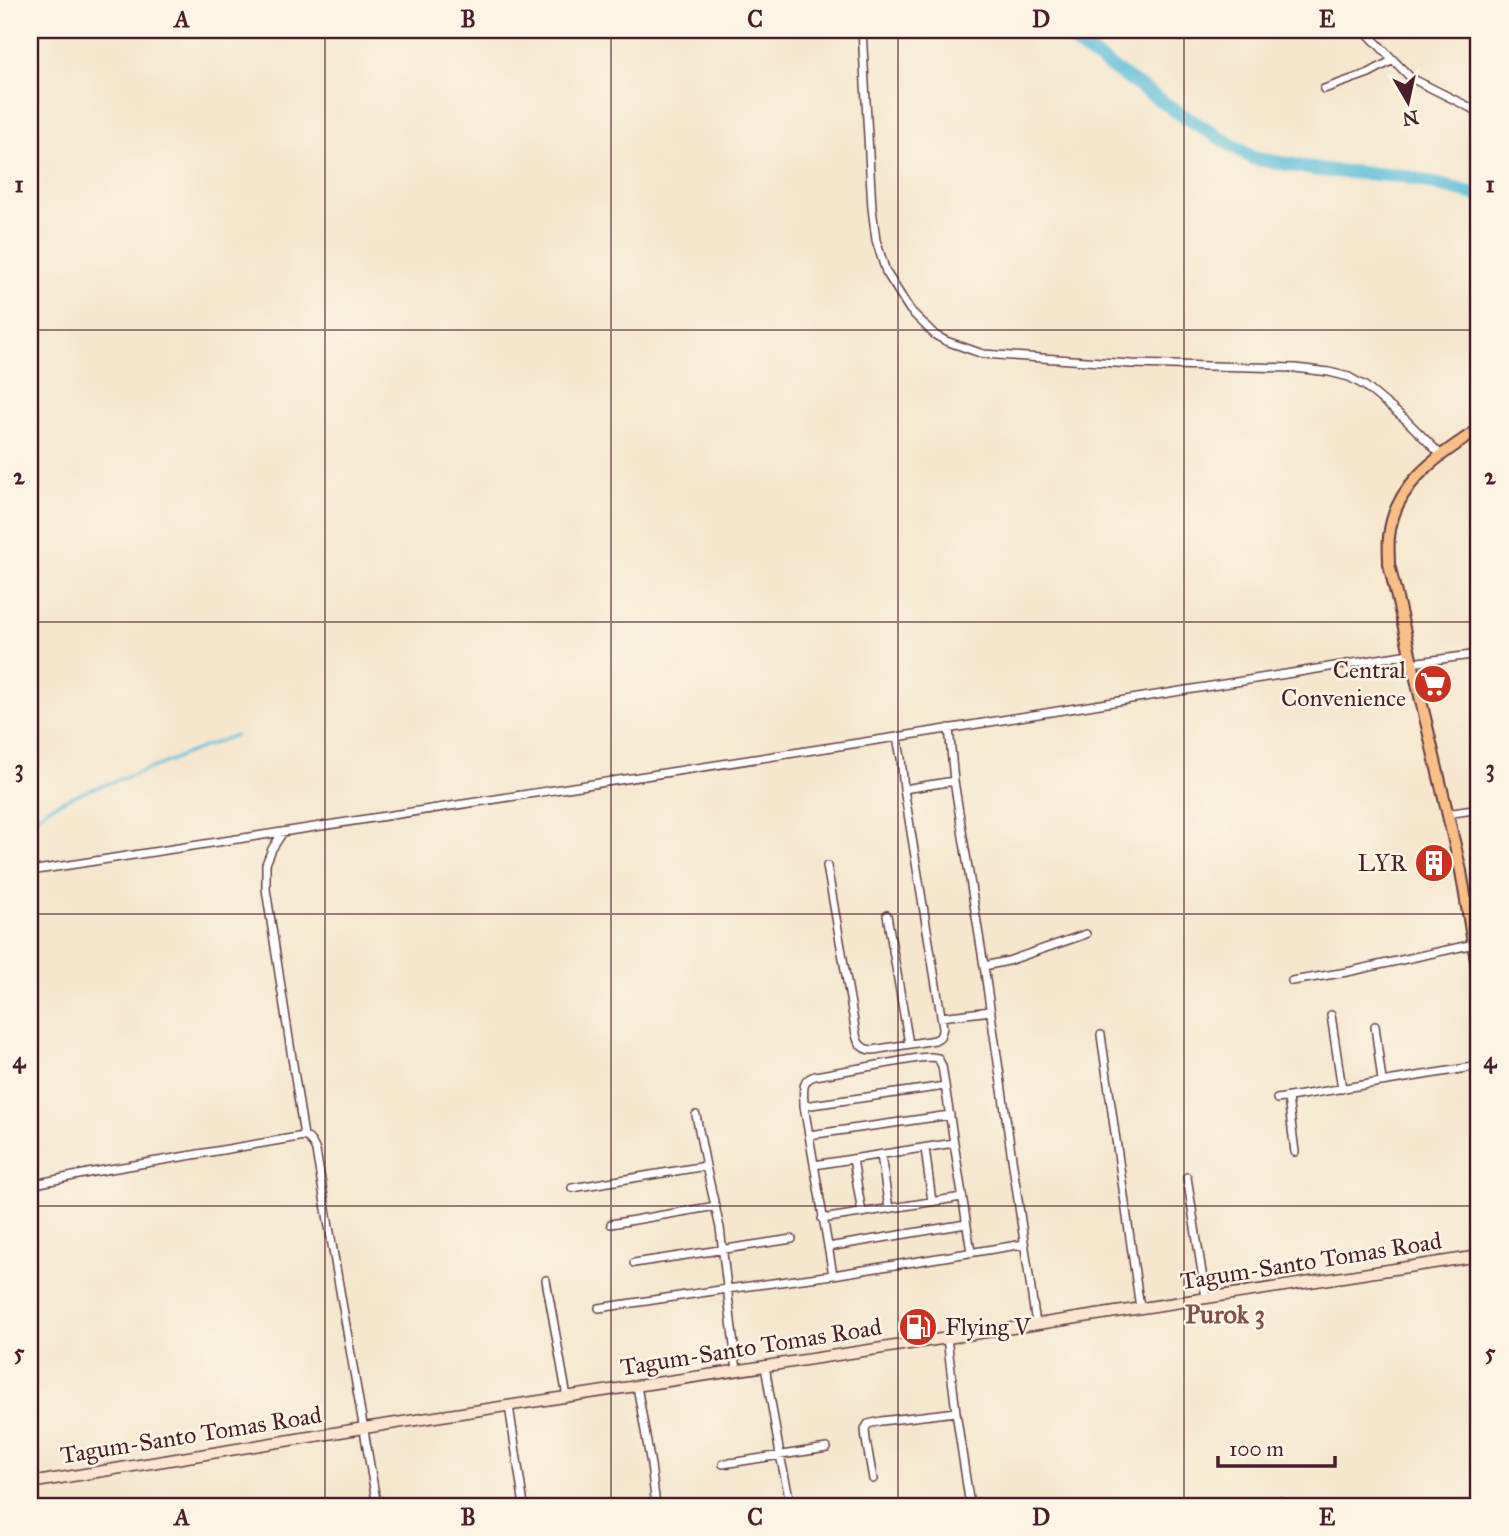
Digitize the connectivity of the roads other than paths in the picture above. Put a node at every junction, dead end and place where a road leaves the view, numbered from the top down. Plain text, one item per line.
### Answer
1 (863, 30) edge
2 (1364, 30) edge
3 (1393, 60) junction
4 (1324, 89) dead end
5 (1479, 112) edge
6 (1479, 429) edge
7 (1441, 455) junction
8 (1479, 654) edge
9 (1410, 659) junction
10 (949, 728) junction
11 (897, 737) junction
12 (954, 781) junction
13 (904, 789) junction
14 (1479, 809) edge
15 (1447, 814) junction
16 (283, 832) junction
17 (827, 866) dead end
18 (30, 871) edge
19 (887, 915) dead end
20 (1086, 934) dead end
21 (1475, 936) edge
22 (1478, 957) edge
23 (984, 966) junction
24 (1479, 979) edge
25 (1292, 981) dead end
26 (991, 1011) junction
27 (1331, 1015) dead end
28 (941, 1017) junction
29 (1376, 1026) dead end
30 (1101, 1035) dead end
31 (909, 1044) junction
32 (1479, 1066) edge
33 (1382, 1081) junction
34 (945, 1086) junction
35 (1342, 1089) junction
36 (1288, 1098) junction
37 (1278, 1099) dead end
38 (804, 1106) junction
39 (696, 1115) dead end
40 (950, 1115) junction
41 (809, 1135) junction
42 (304, 1136) junction
43 (954, 1143) junction
44 (925, 1148) junction
45 (1295, 1152) dead end
46 (881, 1155) junction
47 (853, 1159) junction
48 (814, 1165) junction
49 (706, 1166) junction
50 (1187, 1177) dead end
51 (30, 1185) edge
52 (572, 1188) dead end
53 (962, 1197) junction
54 (932, 1202) junction
55 (716, 1206) junction
56 (889, 1209) junction
57 (862, 1213) junction
58 (822, 1219) junction
59 (611, 1224) dead end
60 (966, 1224) junction
61 (792, 1239) dead end
62 (1024, 1244) junction
63 (828, 1247) junction
64 (723, 1249) junction
65 (971, 1252) junction
66 (1479, 1256) edge
67 (634, 1263) dead end
68 (833, 1275) junction
69 (546, 1280) dead end
70 (727, 1289) junction
71 (1206, 1298) junction
72 (599, 1308) dead end
73 (1140, 1308) junction
74 (1036, 1324) junction
75 (947, 1338) junction
76 (765, 1366) junction
77 (737, 1371) junction
78 (637, 1386) junction
79 (567, 1397) junction
80 (509, 1406) junction
81 (956, 1412) junction
82 (364, 1429) junction
83 (827, 1448) dead end
84 (780, 1455) junction
85 (723, 1464) dead end
86 (873, 1479) dead end
87 (30, 1483) edge
88 (377, 1506) edge
89 (524, 1506) edge
90 (656, 1506) edge
91 (791, 1506) edge
92 (970, 1506) edge

1 - 7 street
2 - 3 street
3 - 4 street
3 - 5 street
6 - 7 main road
7 - 9 main road
8 - 9 street
9 - 10 street
9 - 15 main road
10 - 11 street
10 - 12 street
11 - 13 street
11 - 16 street
12 - 13 street
12 - 23 street
13 - 28 street
14 - 15 street
15 - 21 main road
16 - 18 street
16 - 42 street
17 - 31 street
19 - 31 street
20 - 23 street
21 - 22 main road
21 - 25 street
22 - 24 main road
23 - 26 street
26 - 28 street
26 - 62 street
27 - 35 street
28 - 31 street
29 - 33 street
30 - 73 street
32 - 33 street
33 - 35 street
34 - 38 street
34 - 38 street
34 - 40 street
35 - 36 street
36 - 37 street
36 - 45 street
38 - 41 street
39 - 49 street
40 - 41 street
40 - 43 street
41 - 48 street
42 - 51 street
42 - 82 street
43 - 44 street
43 - 53 street
44 - 46 street
44 - 54 street
46 - 47 street
46 - 56 street
47 - 48 street
47 - 57 street
48 - 58 street
49 - 52 street
49 - 55 street
50 - 71 street
53 - 54 street
53 - 60 street
54 - 56 street
55 - 59 street
55 - 64 street
56 - 57 street
57 - 58 street
58 - 63 street
60 - 63 street
60 - 65 street
61 - 64 street
62 - 65 street
62 - 74 street
63 - 68 street
64 - 67 street
64 - 70 street
65 - 68 street
66 - 71 main road, Tagum-Santo Tomas Road
68 - 70 street
69 - 79 street
70 - 72 street
70 - 77 street
71 - 73 main road, Tagum-Santo Tomas Road
73 - 74 main road, Tagum-Santo Tomas Road
74 - 75 main road, Tagum-Santo Tomas Road
75 - 76 main road, Tagum-Santo Tomas Road
75 - 81 street
76 - 77 main road, Tagum-Santo Tomas Road
76 - 84 street
77 - 78 main road, Tagum-Santo Tomas Road
78 - 79 main road, Tagum-Santo Tomas Road
78 - 90 street
79 - 80 main road, Tagum-Santo Tomas Road
80 - 82 main road, Tagum-Santo Tomas Road
80 - 89 street
81 - 86 street
81 - 92 street
82 - 87 main road, Tagum-Santo Tomas Road
82 - 88 street
83 - 84 street
84 - 85 street
84 - 91 street

